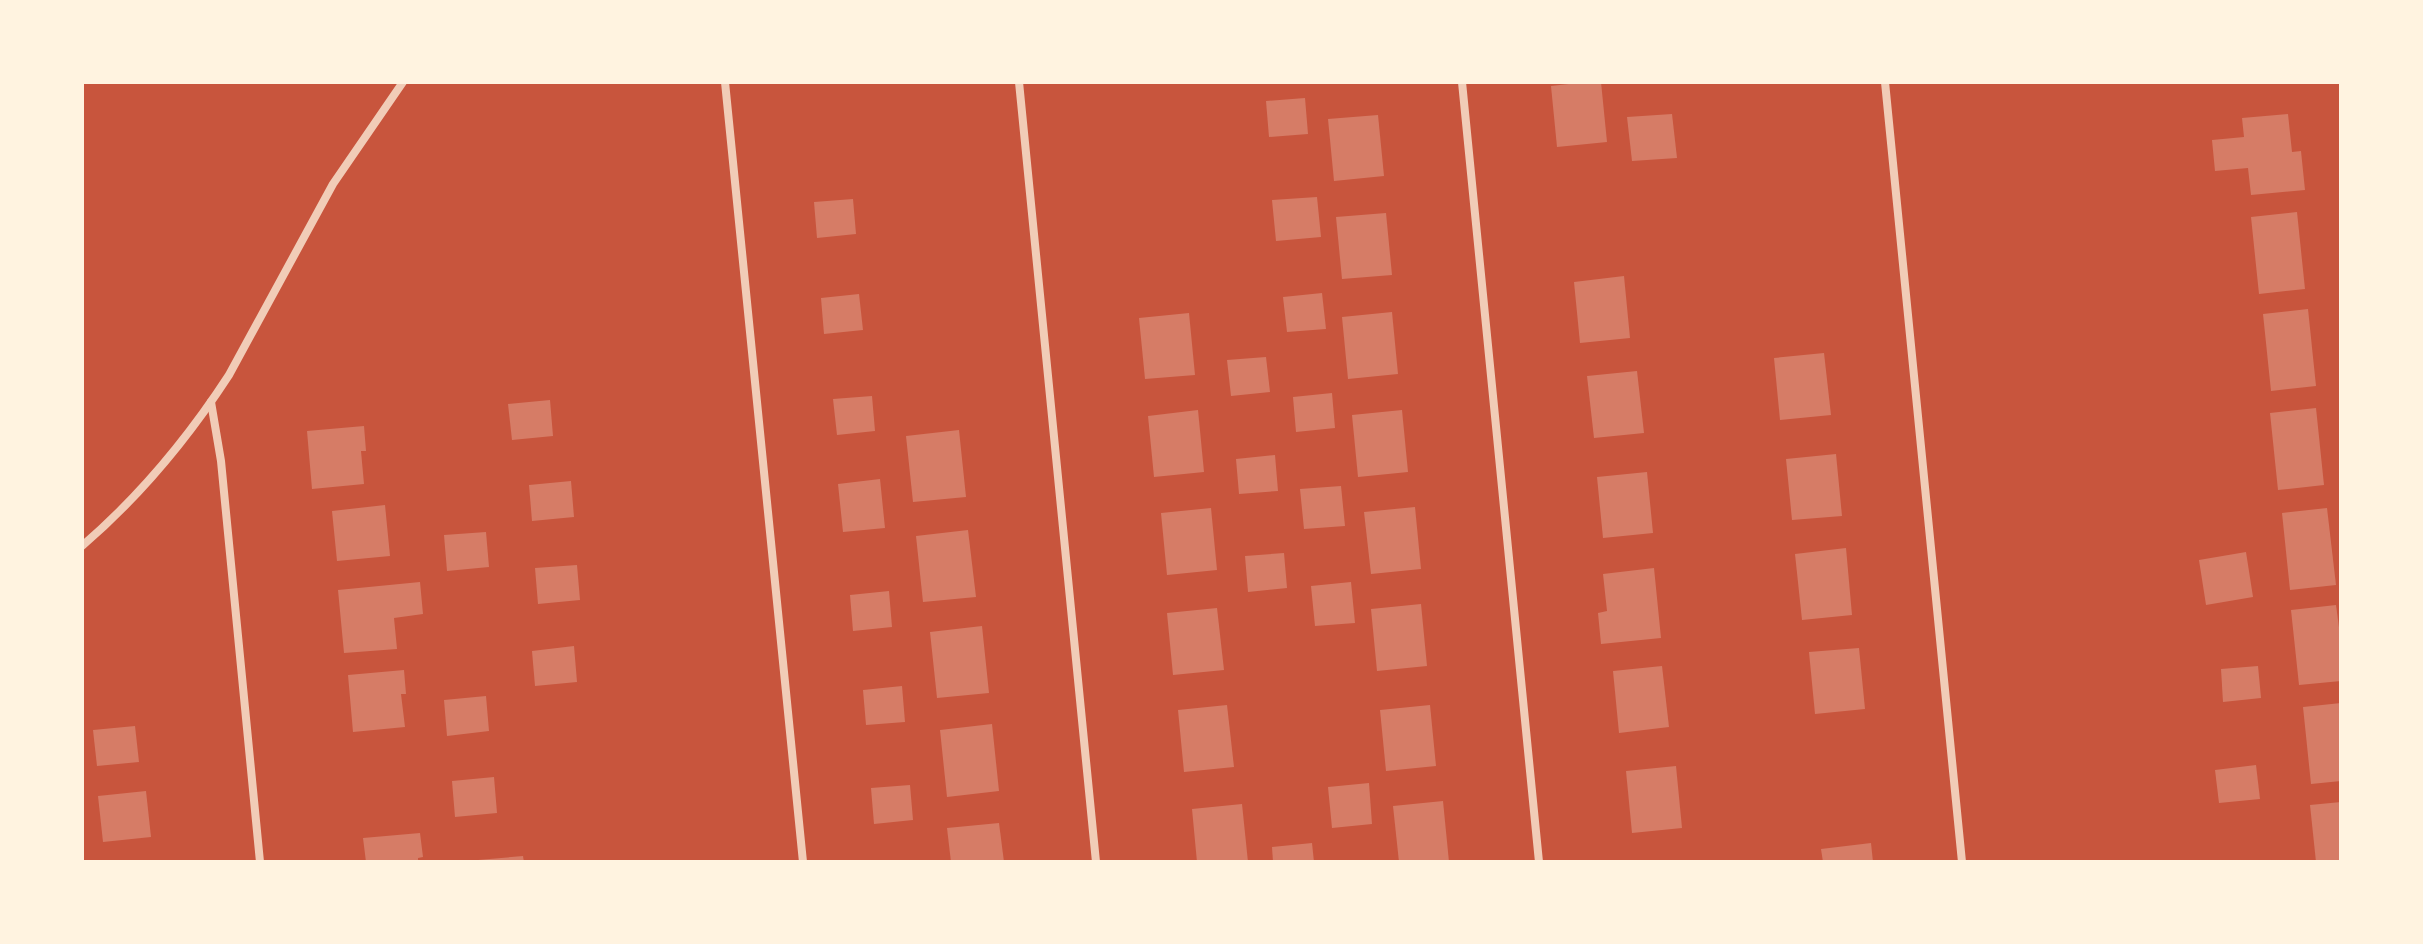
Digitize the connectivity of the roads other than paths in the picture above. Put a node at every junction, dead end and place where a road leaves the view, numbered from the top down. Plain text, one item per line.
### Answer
1 (403, 82) edge
2 (725, 82) edge
3 (1019, 82) edge
4 (1462, 82) edge
5 (1885, 82) edge
6 (211, 402) junction
7 (82, 546) edge
8 (260, 862) edge
9 (803, 862) edge
10 (1096, 862) edge
11 (1539, 862) edge
12 (1962, 862) edge

1 - 6 street
2 - 9 street
3 - 10 street
4 - 11 street
5 - 12 street
6 - 7 street
6 - 8 street

